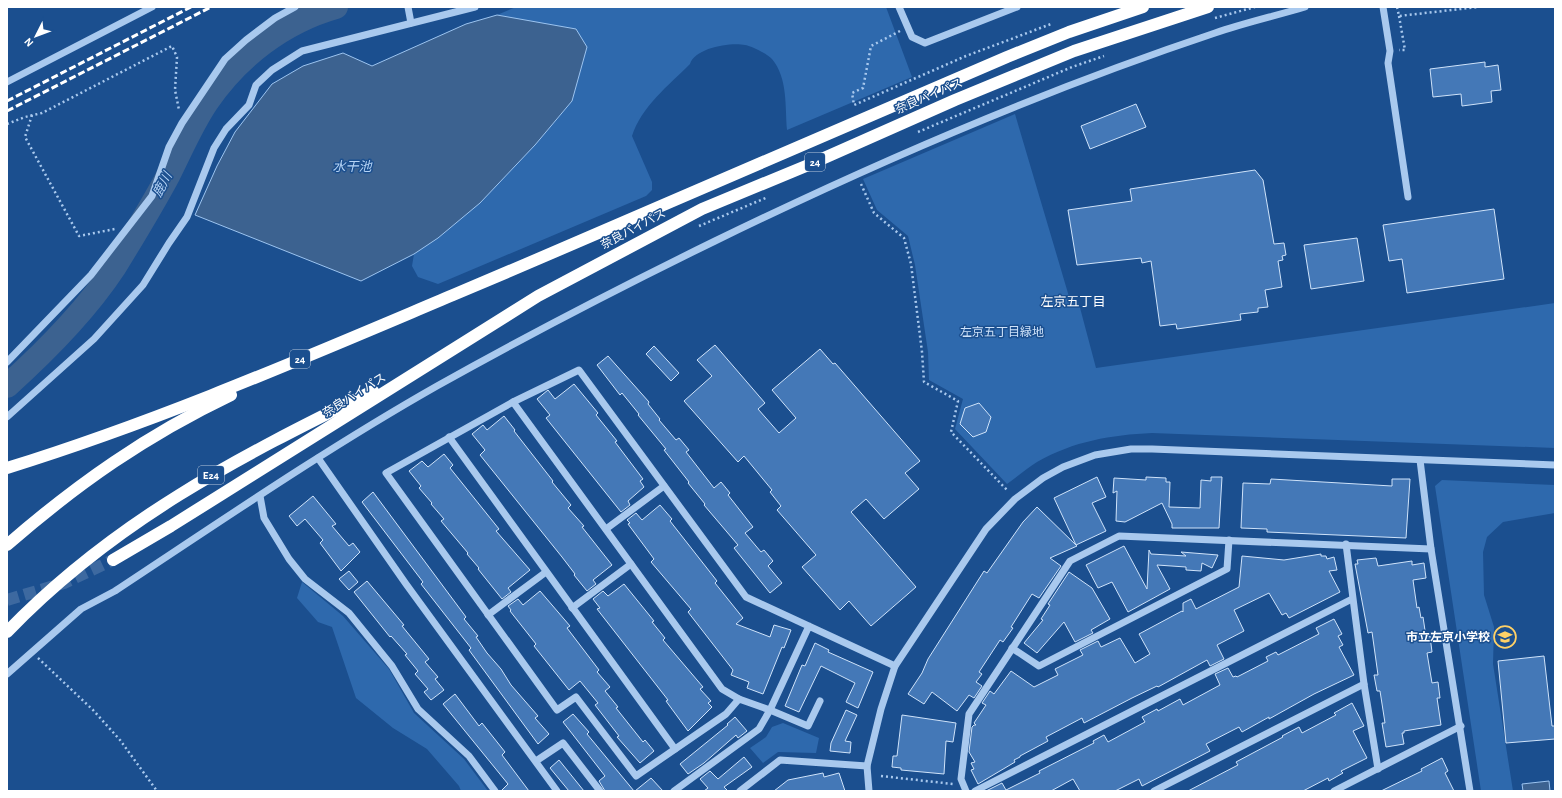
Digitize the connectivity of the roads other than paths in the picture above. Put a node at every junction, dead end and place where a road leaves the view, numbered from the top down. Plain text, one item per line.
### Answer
1 (152, 7) edge
2 (295, 7) edge
3 (408, 7) edge
4 (475, 7) edge
5 (899, 7) edge
6 (1017, 7) edge
7 (1143, 7) edge
8 (1208, 7) edge
9 (1305, 7) edge
10 (1383, 7) edge
11 (411, 24) junction
12 (7, 82) edge
13 (1408, 197) dead end
14 (334, 345) junction
15 (441, 358) junction
16 (7, 362) edge
17 (513, 402) junction
18 (7, 417) edge
19 (449, 437) junction
20 (318, 458) junction
21 (1420, 460) junction
22 (1555, 465) edge
23 (7, 468) edge
24 (664, 486) junction
25 (260, 496) junction
26 (606, 529) junction
27 (1229, 540) junction
28 (1346, 544) junction
29 (7, 545) edge
30 (1431, 549) junction
31 (113, 560) tunnel mouth
32 (631, 564) junction
33 (546, 572) junction
34 (1352, 599) junction
35 (572, 608) junction
36 (488, 615) junction
37 (809, 626) junction
38 (7, 632) edge
39 (1012, 648) junction
40 (895, 666) junction
41 (7, 674) edge
42 (1364, 684) junction
43 (739, 699) junction
44 (820, 701) dead end
45 (770, 710) junction
46 (1461, 726) junction
47 (676, 749) junction
48 (536, 761) junction
49 (867, 766) junction
50 (1378, 768) junction
51 (965, 788) edge
52 (495, 791) edge
53 (557, 791) edge
54 (600, 791) edge
55 (674, 791) edge
56 (740, 791) edge
57 (869, 791) edge
58 (975, 791) edge
59 (1154, 791) edge
60 (1334, 791) edge
61 (1470, 791) edge

1 - 12 street
2 - 16 street
3 - 11 street
4 - 11 street
5 - 6 street
7 - 14 highway, 奈良バイパス / 24
8 - 15 highway, 奈良バイパス / 24
9 - 20 street
10 - 13 street
11 - 18 street
14 - 23 highway, 奈良バイパス / 24
14 - 29 highway
15 - 31 highway, 奈良バイパス / 24
15 - 38 highway, E24
17 - 19 street
17 - 24 street
17 - 26 street
19 - 33 street
19 - 36 street
20 - 25 street
20 - 48 street
21 - 22 street
21 - 30 street
21 - 40 street
24 - 26 street
24 - 37 street
25 - 41 street
25 - 52 street
26 - 32 street
27 - 28 street
27 - 39 street
27 - 39 street
28 - 30 street
28 - 34 street
30 - 46 street
32 - 35 street
32 - 43 street
33 - 35 street
33 - 36 street
34 - 42 street
34 - 58 street
35 - 47 street
36 - 47 street
37 - 40 street
37 - 45 street
39 - 51 street
40 - 49 street
42 - 50 street
42 - 59 street
43 - 45 street
43 - 47 street
44 - 45 street
45 - 55 street
46 - 50 street
46 - 61 street
48 - 53 street
48 - 54 street
49 - 56 street
49 - 57 street
50 - 60 street

